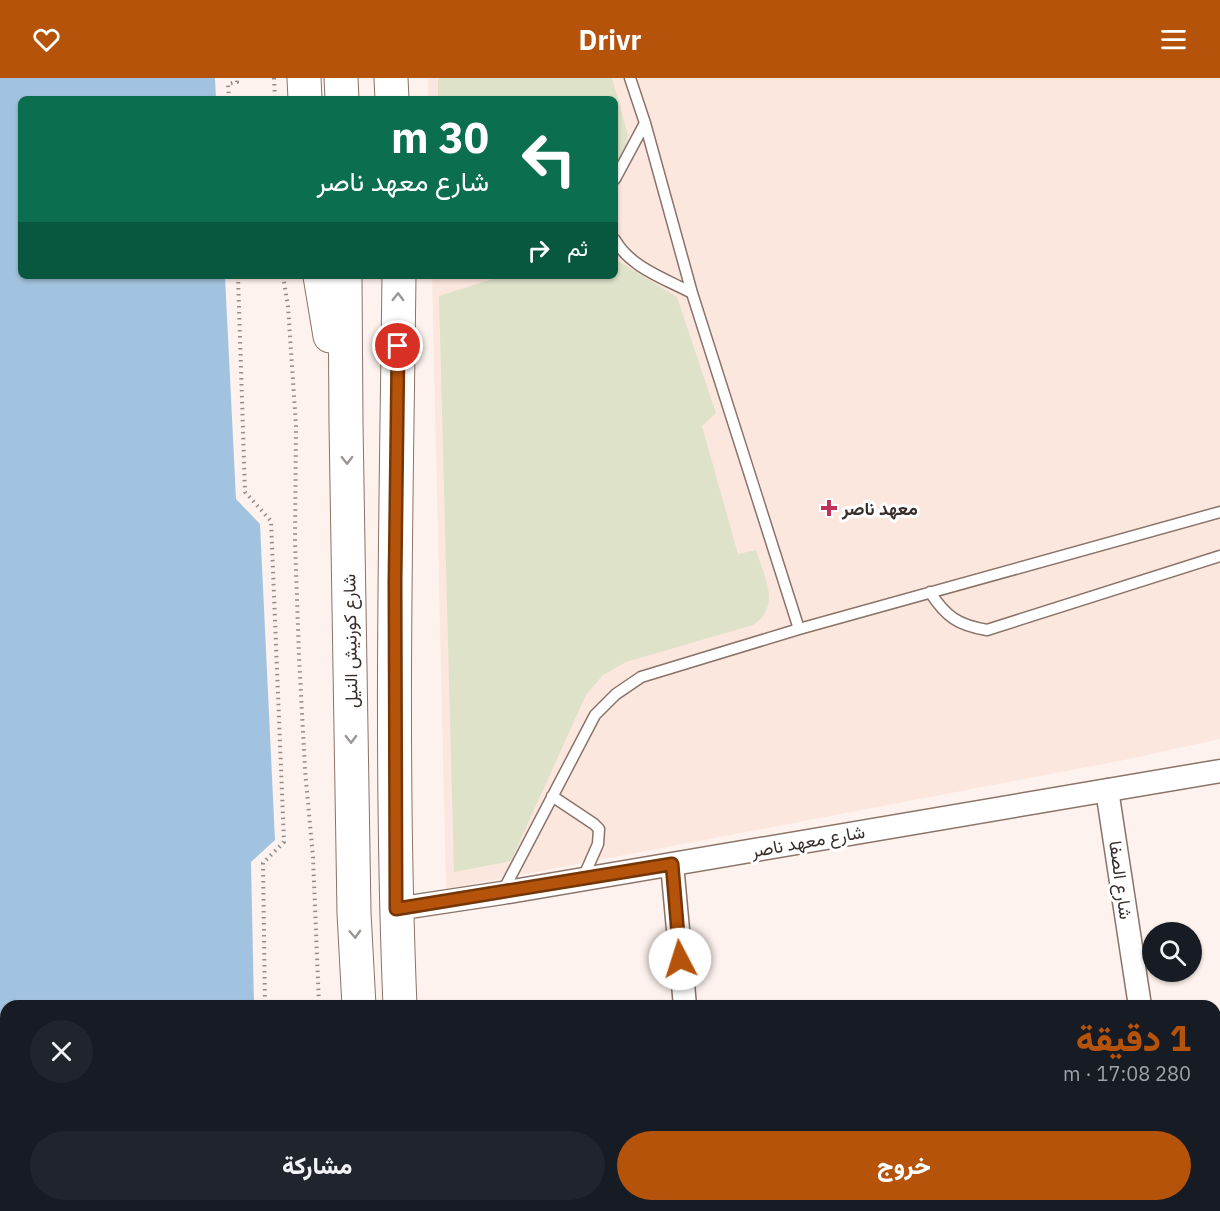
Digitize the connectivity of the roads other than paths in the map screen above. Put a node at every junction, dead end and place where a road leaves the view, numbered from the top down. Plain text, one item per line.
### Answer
1 (304, 78) edge
2 (341, 78) edge
3 (391, 78) edge
4 (630, 78) edge
5 (305, 96) edge
6 (342, 96) edge
7 (392, 96) edge
8 (645, 123) junction
9 (618, 173) edge
10 (618, 247) edge
11 (320, 279) edge
12 (345, 279) edge
13 (399, 279) edge
14 (692, 293) junction
15 (346, 423) junction
16 (1220, 512) edge
17 (1220, 556) edge
18 (930, 592) junction
19 (799, 629) junction
20 (1220, 771) edge
21 (1107, 790) junction
22 (552, 796) junction
23 (672, 864) junction
24 (582, 880) junction
25 (502, 893) junction
26 (396, 909) junction
27 (359, 1000) edge
28 (400, 1000) edge
29 (684, 1000) edge
30 (1139, 1000) edge

1 - 5 highway
2 - 6 highway
3 - 7 highway
4 - 8 lane
8 - 9 lane
8 - 14 lane
10 - 14 lane
11 - 15 highway
12 - 15 highway, شارع كورنيش النيل
26 -> 13 highway
14 - 19 lane
15 -> 27 highway, شارع كورنيش النيل
16 - 18 lane
17 - 18 lane
18 - 19 lane
19 - 22 lane
20 - 21 street, شارع معهد ناصر
21 - 23 street, شارع معهد ناصر
21 - 30 street, شارع الصفا
22 - 24 lane
22 - 25 lane
23 - 24 street, شارع معهد ناصر
23 - 29 street
24 - 25 street, شارع معهد ناصر
25 - 26 street, شارع معهد ناصر
26 - 28 highway

